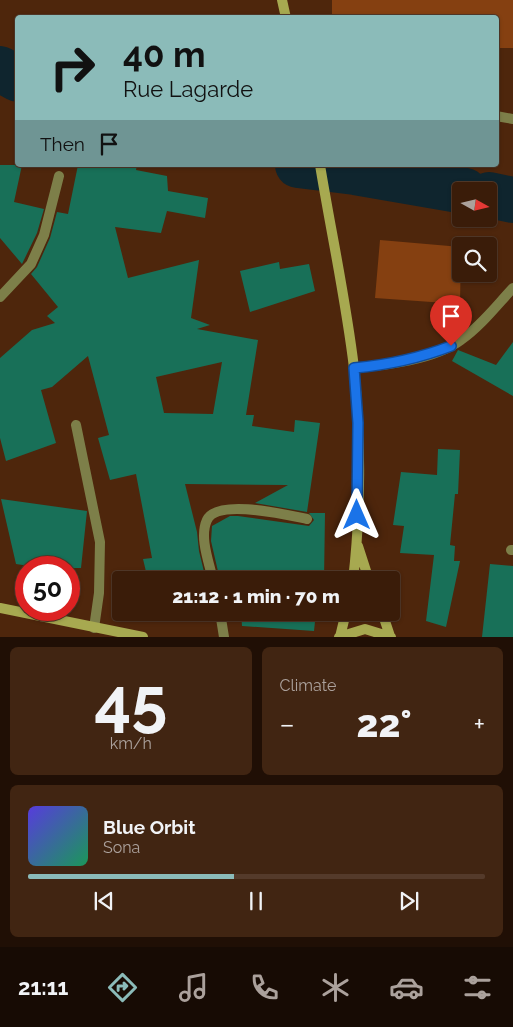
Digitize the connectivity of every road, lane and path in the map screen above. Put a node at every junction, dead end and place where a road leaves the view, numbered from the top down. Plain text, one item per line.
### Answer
1 (282, 0) edge
2 (285, 15) edge
3 (499, 117) edge
4 (513, 119) edge
5 (320, 167) edge
6 (59, 176) dead end
7 (513, 288) edge
8 (0, 298) edge
9 (354, 368) junction
10 (76, 425) dead end
11 (307, 519) dead end
12 (357, 543) junction
13 (211, 571) edge
14 (353, 571) edge
15 (366, 571) edge
16 (0, 608) edge
17 (221, 621) edge
18 (344, 621) edge
19 (385, 621) edge
20 (94, 628) junction
21 (143, 637) edge
22 (224, 637) edge
23 (340, 637) edge
24 (391, 637) edge

1 - 2 main road
3 - 4 street
5 - 9 main road
6 - 8 street
7 - 9 street
9 - 12 main road
10 - 20 street
11 - 13 street
12 - 14 main road
12 - 15 main road
16 - 20 main road
17 - 22 street
18 - 23 main road
19 - 24 main road
20 - 21 main road
23 - 24 main road

